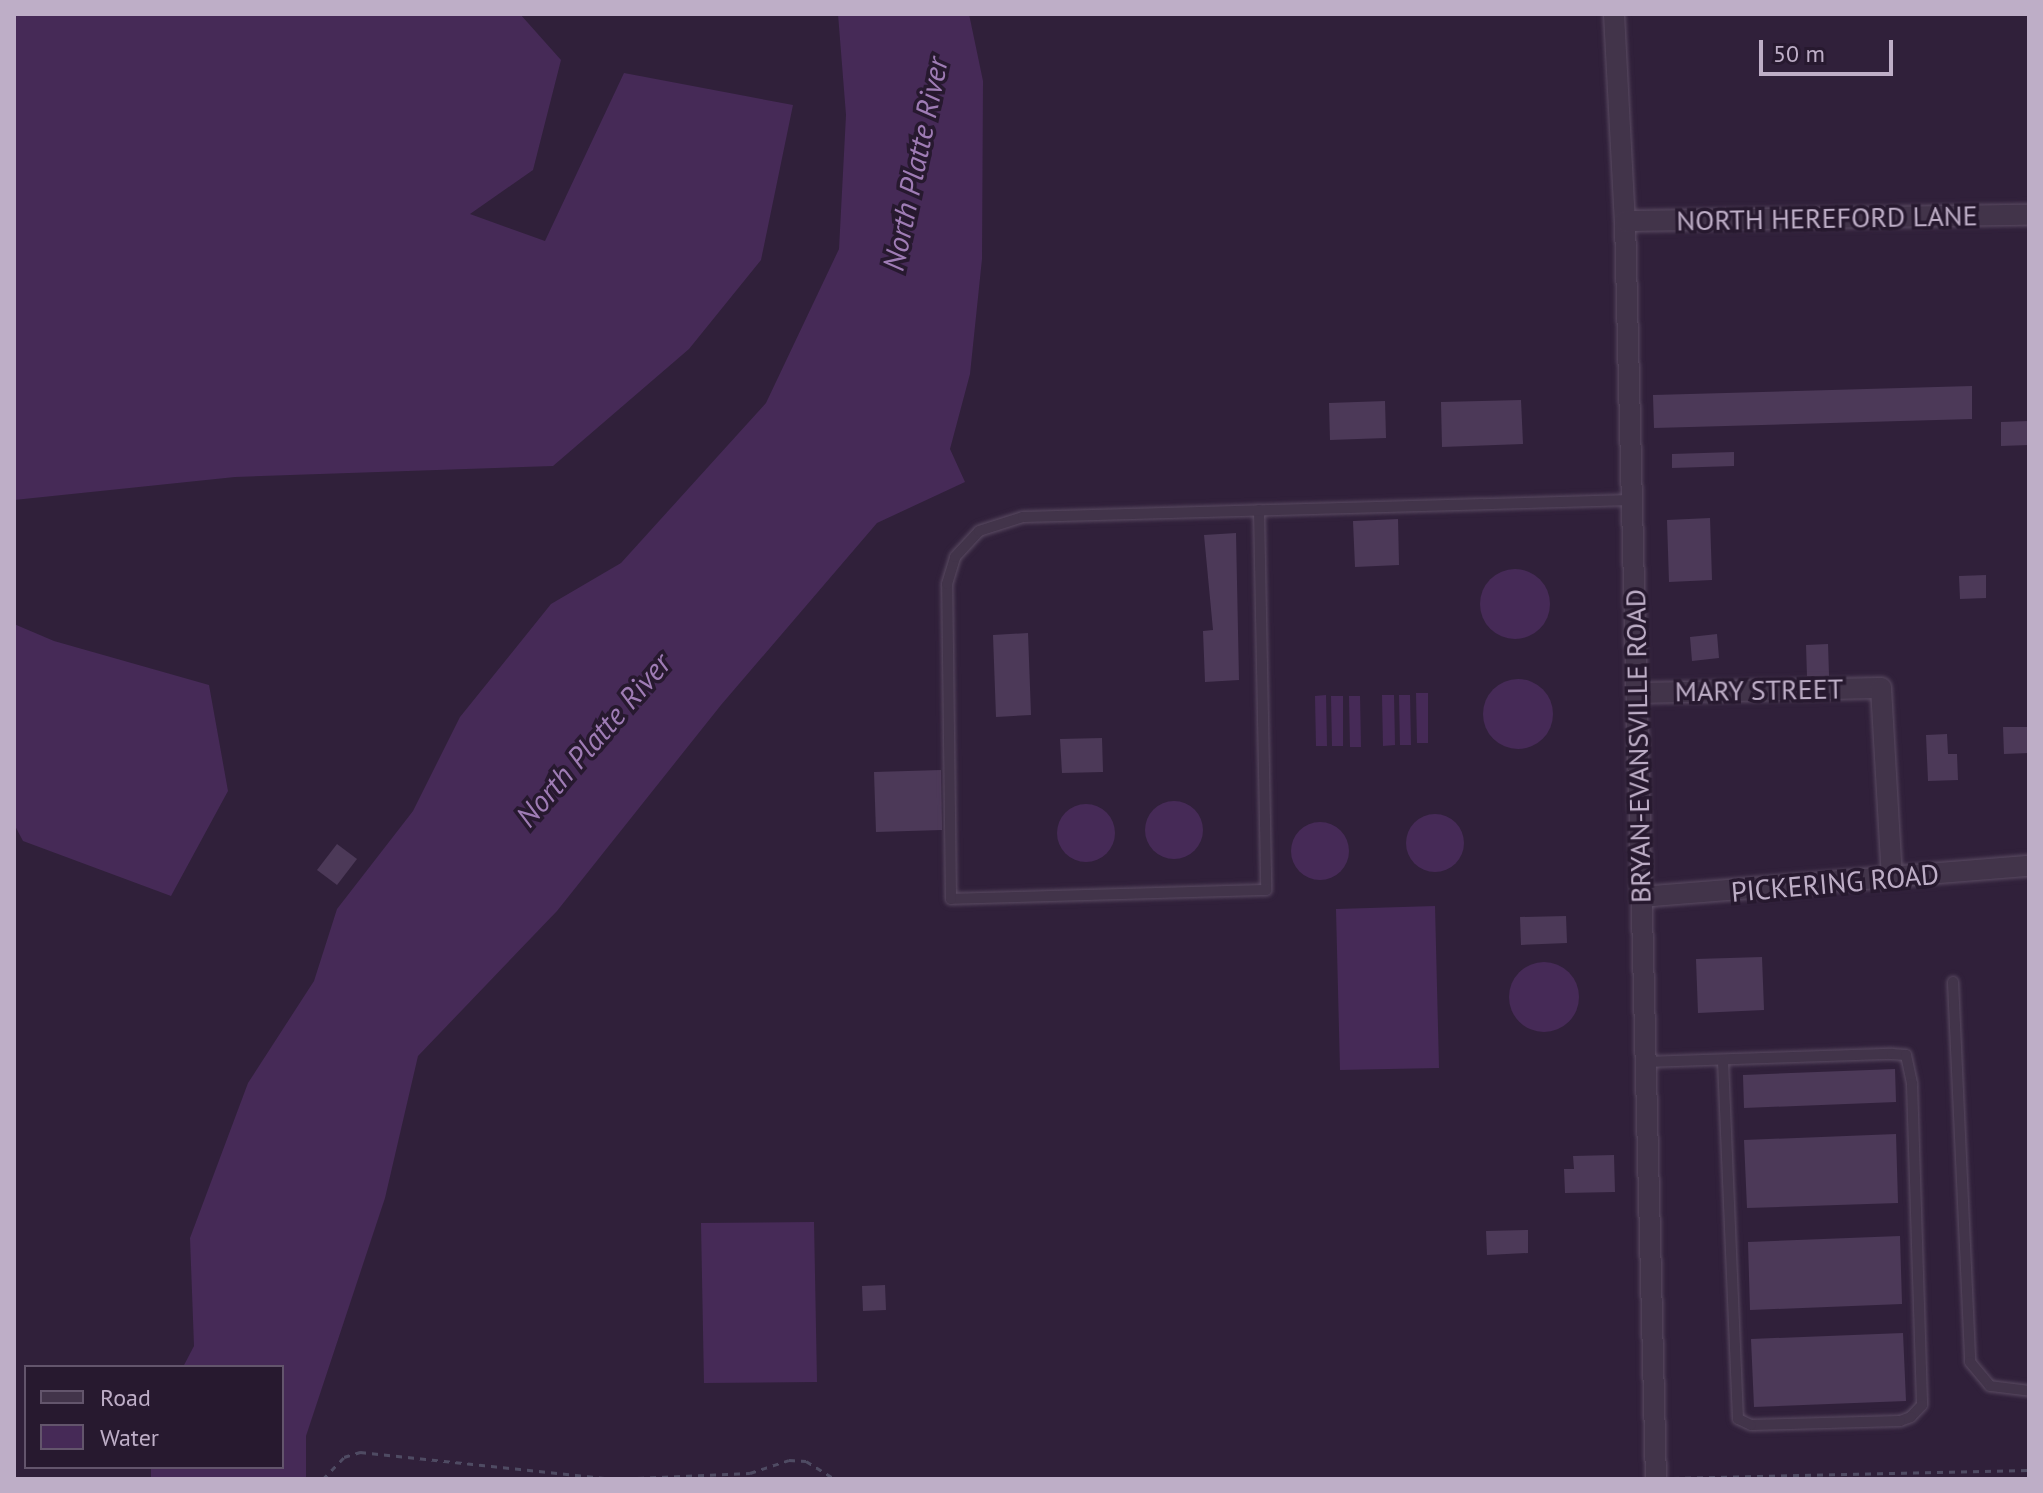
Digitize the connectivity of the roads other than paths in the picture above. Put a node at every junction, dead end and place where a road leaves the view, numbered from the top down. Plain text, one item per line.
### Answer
1 (1614, 14) edge
2 (2029, 215) edge
3 (1625, 221) junction
4 (1631, 500) junction
5 (1259, 510) junction
6 (1636, 693) junction
7 (2029, 866) edge
8 (1892, 877) junction
9 (1641, 897) junction
10 (1953, 982) dead end
11 (1723, 1060) junction
12 (1645, 1062) junction
13 (2029, 1391) edge
14 (1656, 1479) edge

1 - 3 street, BRYAN-EVANSVILLE ROAD
2 - 3 street, NORTH HEREFORD LANE
3 - 4 street, BRYAN-EVANSVILLE ROAD
4 - 5 lane
4 - 6 street, BRYAN-EVANSVILLE ROAD
5 - 5 lane
6 - 8 street, MARY STREET
6 - 9 street, BRYAN-EVANSVILLE ROAD
7 - 8 street, PICKERING ROAD
8 - 9 street, PICKERING ROAD
9 - 12 street, BRYAN-EVANSVILLE ROAD
10 - 13 lane
11 - 11 lane
11 - 12 lane
12 - 14 street, BRYAN-EVANSVILLE ROAD

